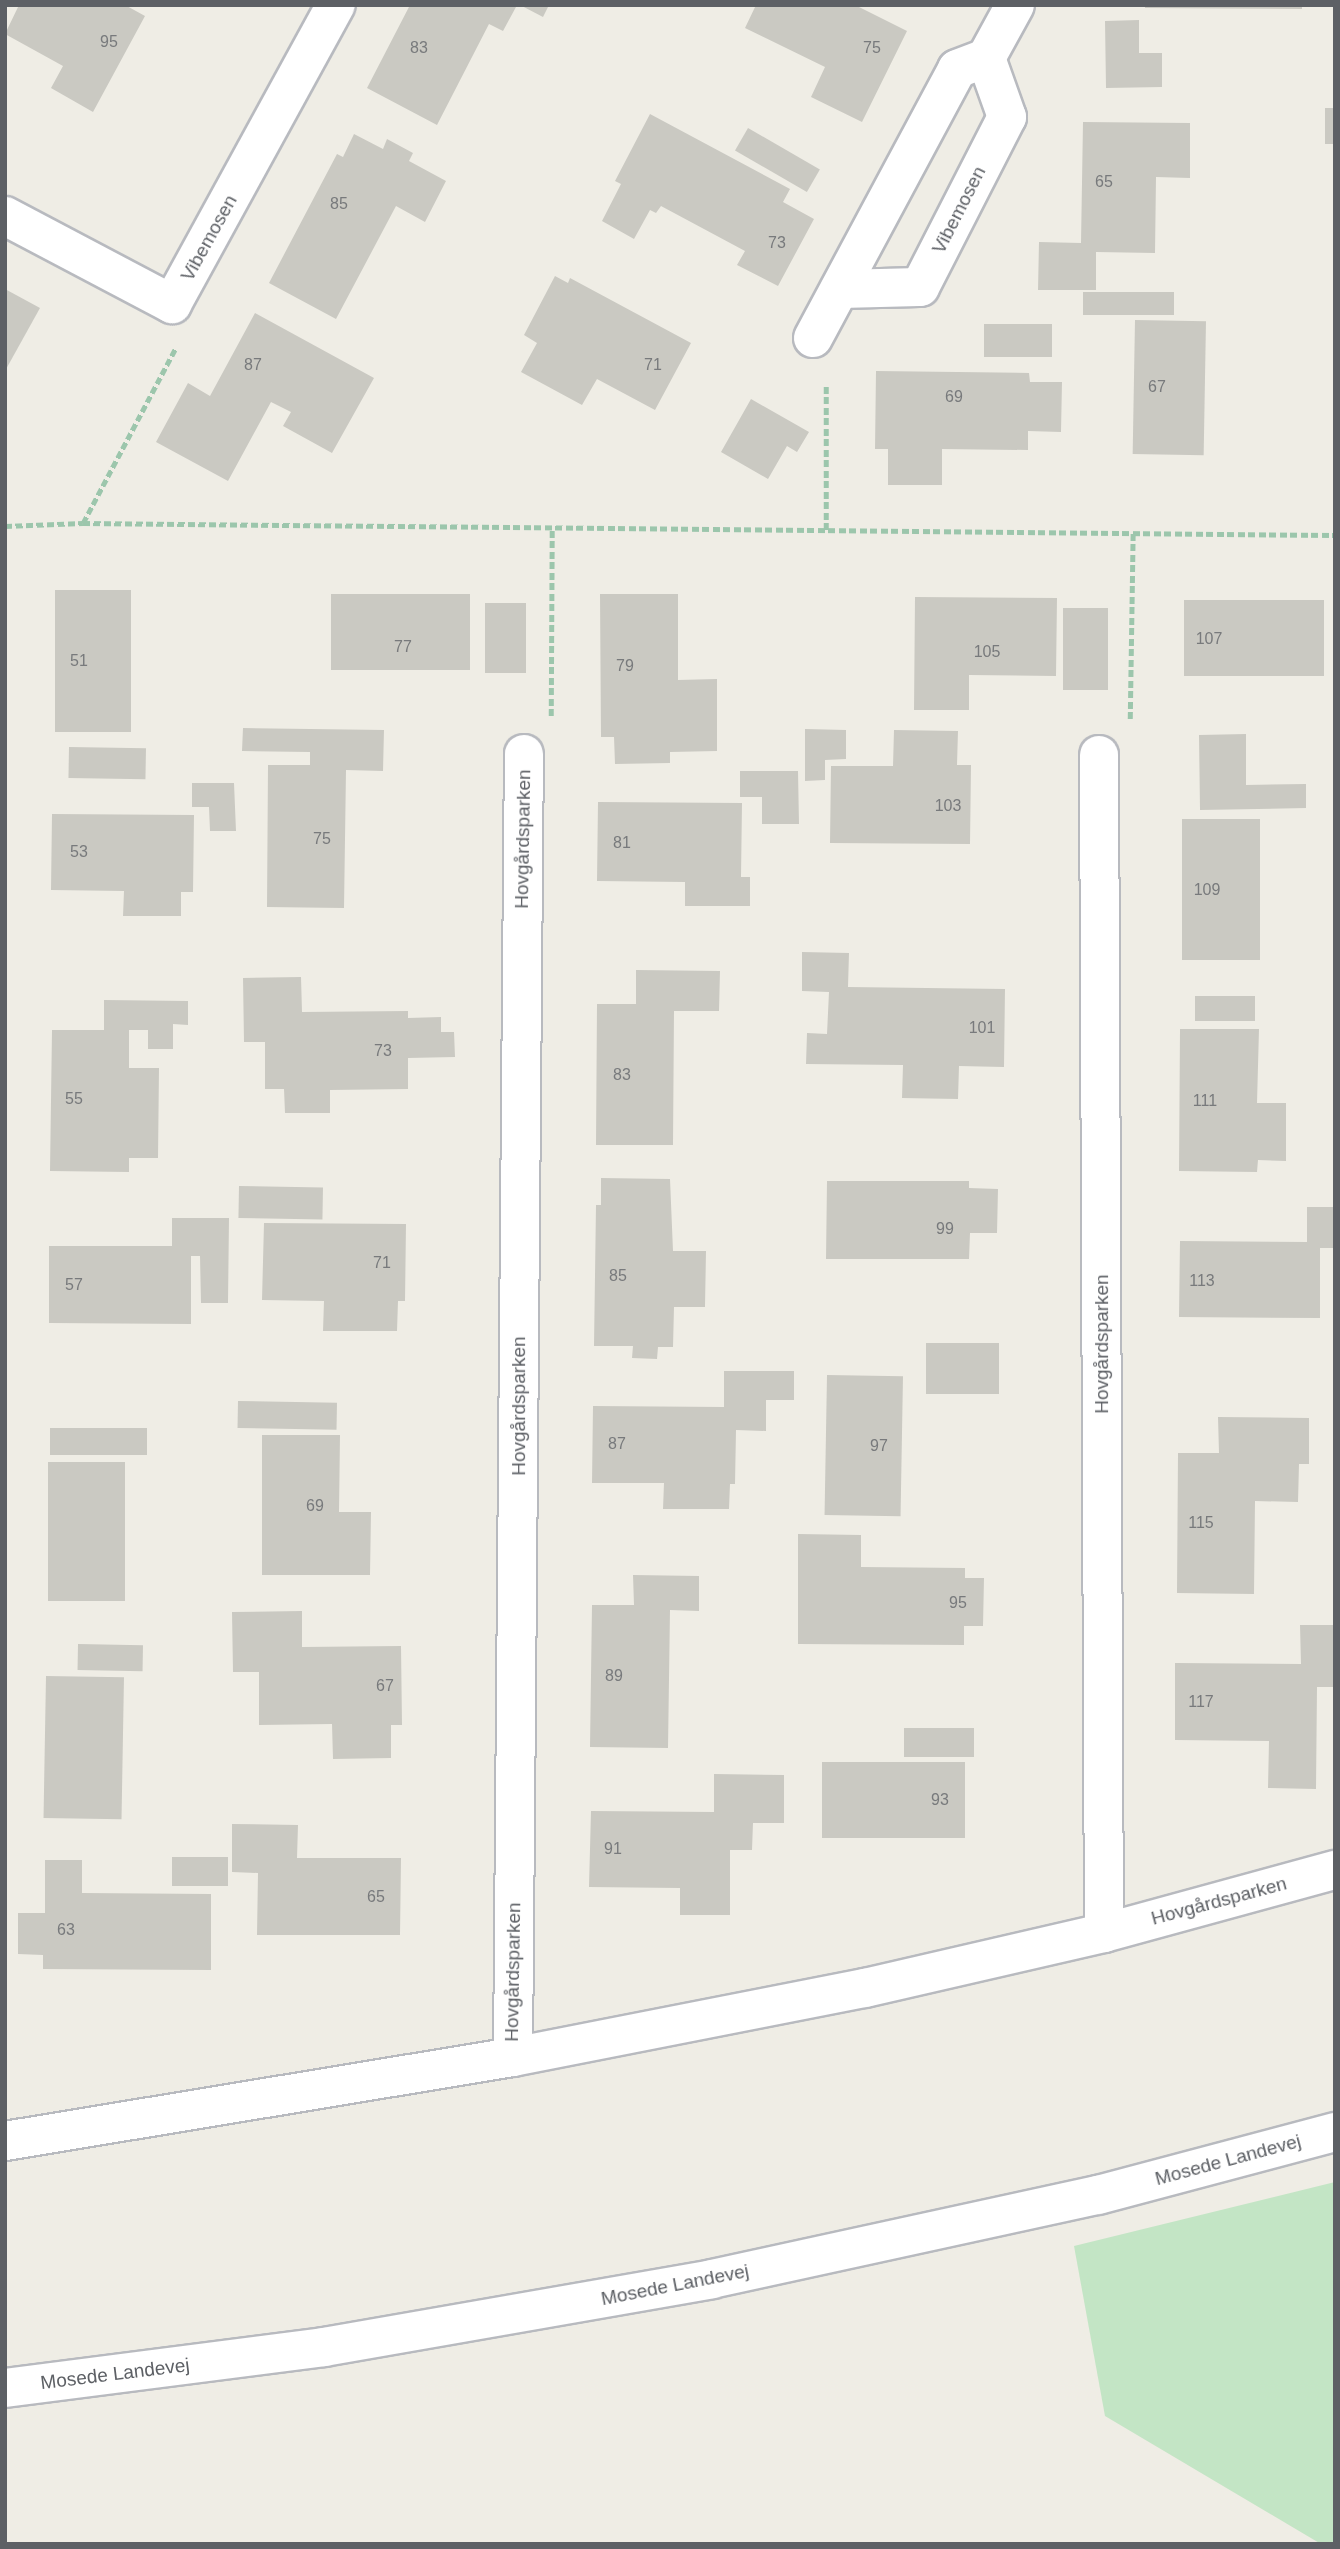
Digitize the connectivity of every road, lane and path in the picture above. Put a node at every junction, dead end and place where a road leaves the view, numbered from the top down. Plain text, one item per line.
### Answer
1 (335, 5) edge
2 (1015, 5) edge
3 (986, 58) junction
4 (5, 216) edge
5 (840, 289) junction
6 (172, 304) junction
7 (813, 338) joint
8 (83, 523) junction
9 (5, 526) edge
10 (552, 528) junction
11 (826, 530) junction
12 (1133, 533) junction
13 (1335, 535) edge
14 (524, 754) joint
15 (1100, 755) joint
16 (1335, 1870) edge
17 (1104, 1933) junction
18 (513, 2057) junction
19 (1335, 2132) edge
20 (5, 2141) edge
21 (5, 2388) edge

1 - 6 street, Vibemosen
2 - 3 street
3 - 5 street
3 - 5 street, Vibemosen
4 - 6 street, Vibemosen
5 - 7 street
6 - 8 path
7 - 11 path
8 - 9 path
8 - 10 path
10 - 11 path
10 - 14 path
11 - 12 path
12 - 13 path
12 - 15 path
14 - 18 street, Hovgårdsparken
15 - 17 street, Hovgårdsparken
16 - 17 street, Hovgårdsparken
17 - 18 street, Hovgårdsparken
18 - 20 street, Hovgårdsparken
19 - 21 street, Mosede Landevej

